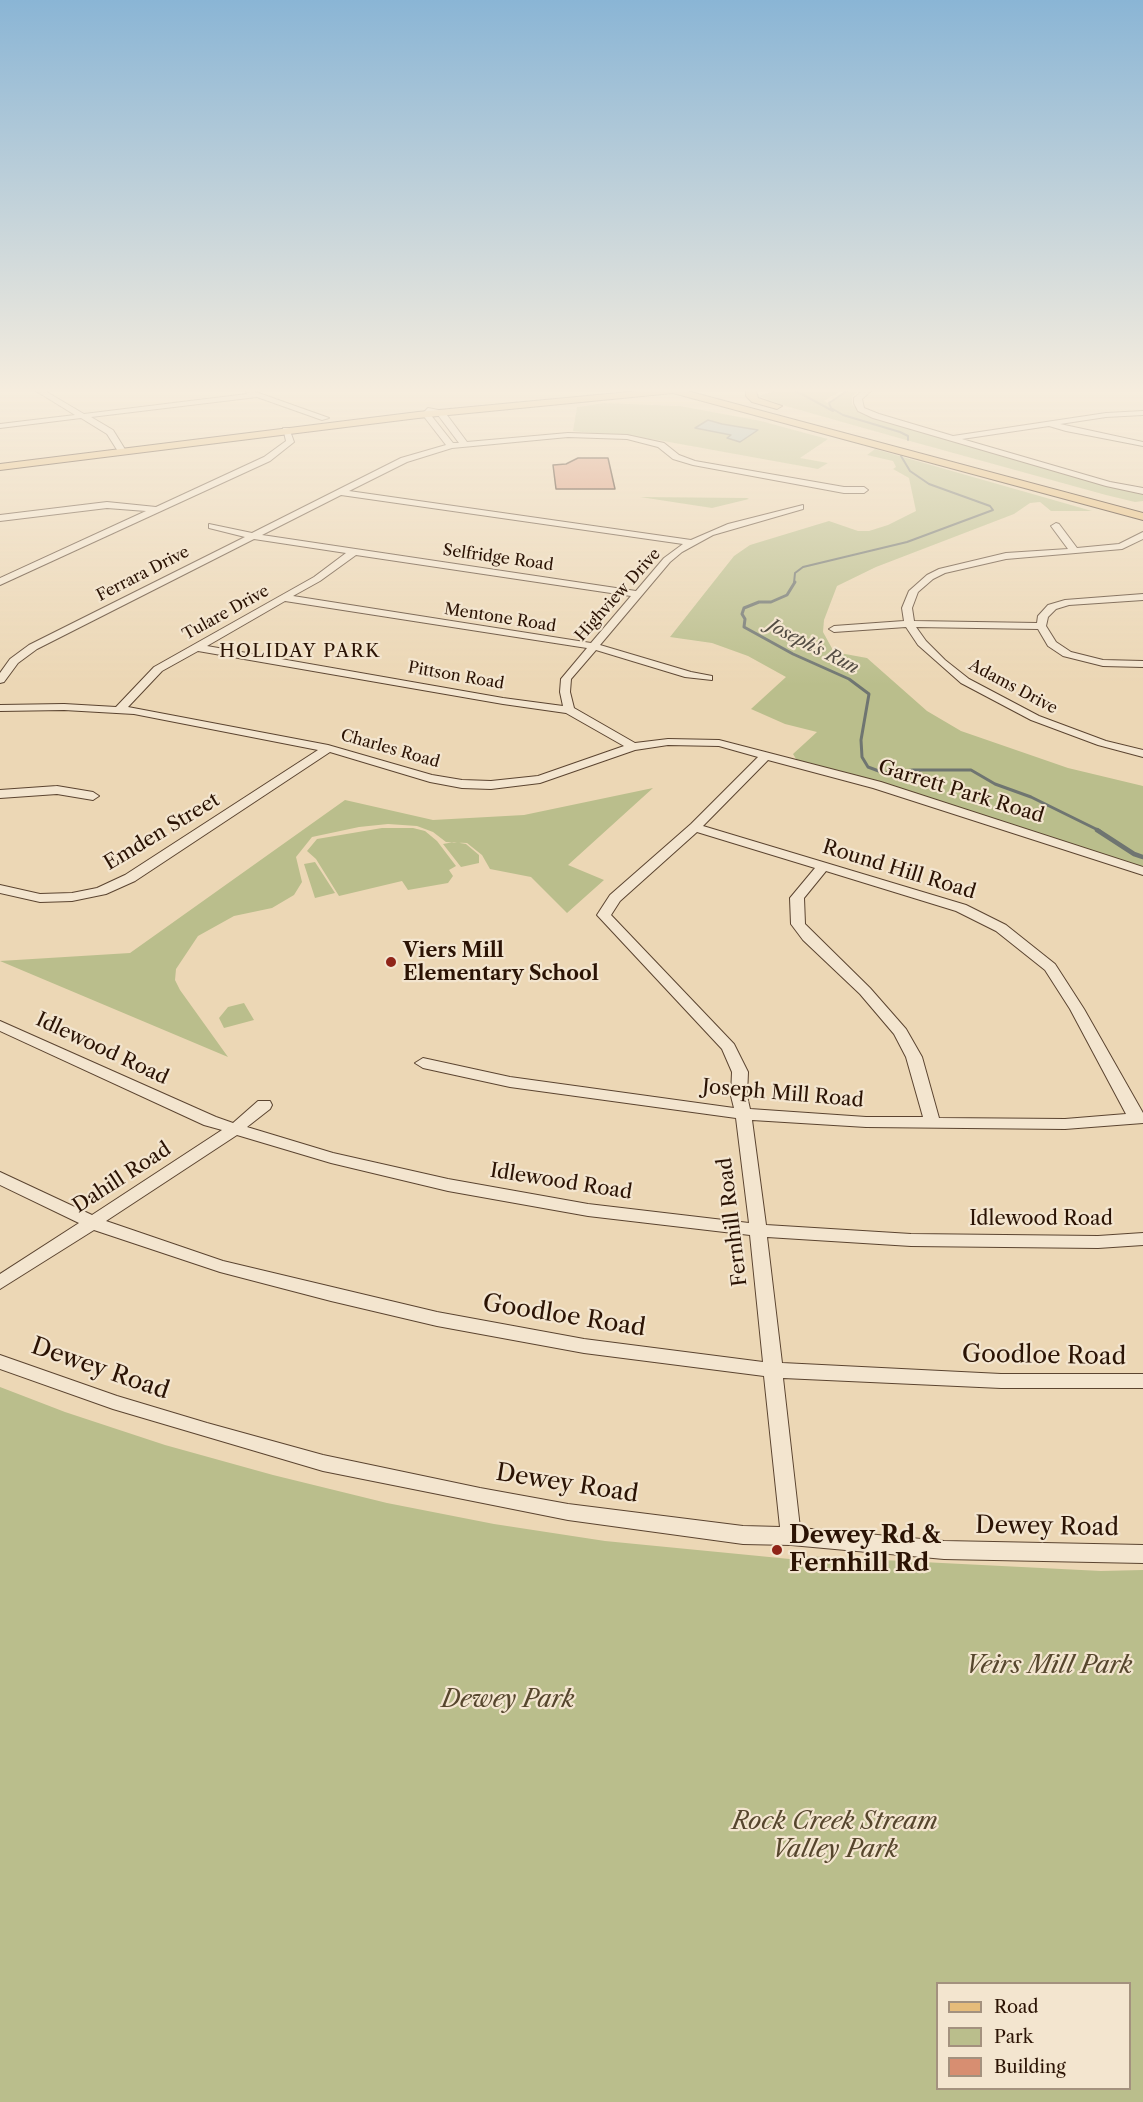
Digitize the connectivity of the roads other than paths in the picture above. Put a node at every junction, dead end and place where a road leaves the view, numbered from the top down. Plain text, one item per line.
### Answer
1 (203, 489) edge
2 (344, 489) edge
3 (839, 489) edge
4 (1038, 489) edge
5 (1065, 489) edge
6 (864, 490) dead end
7 (338, 492) junction
8 (800, 507) dead end
9 (159, 510) junction
10 (1143, 510) edge
11 (0, 518) edge
12 (1143, 518) edge
13 (212, 526) dead end
14 (1056, 526) dead end
15 (250, 536) junction
16 (1143, 536) edge
17 (693, 543) junction
18 (1074, 550) junction
19 (354, 552) junction
20 (0, 582) edge
21 (637, 594) junction
22 (1143, 597) edge
23 (285, 598) junction
24 (909, 624) junction
25 (1041, 626) junction
26 (834, 629) dead end
27 (196, 646) junction
28 (592, 646) junction
29 (1142, 665) edge
30 (708, 678) dead end
31 (0, 680) edge
32 (0, 708) edge
33 (120, 710) junction
34 (569, 710) junction
35 (633, 747) junction
36 (328, 748) junction
37 (1143, 754) edge
38 (766, 755) junction
39 (0, 794) edge
40 (93, 796) dead end
41 (695, 827) junction
42 (822, 867) junction
43 (1143, 871) edge
44 (0, 889) edge
45 (0, 1025) edge
46 (423, 1063) dead end
47 (264, 1105) dead end
48 (743, 1114) junction
49 (1140, 1118) edge
50 (933, 1122) junction
51 (235, 1129) junction
52 (0, 1178) edge
53 (92, 1222) junction
54 (758, 1230) junction
55 (1143, 1239) edge
56 (0, 1283) edge
57 (0, 1362) edge
58 (772, 1370) junction
59 (1143, 1381) edge
60 (791, 1536) junction
61 (1143, 1554) edge

1 - 9 street
2 - 7 street, Ferrara Drive
3 - 6 street, Ferrara Drive
4 - 12 main road
5 - 10 main road
7 - 15 street, Ferrara Drive
7 - 17 street
8 - 17 street, Highview Drive
9 - 11 street
9 - 20 street
13 - 15 street, Selfridge Road
14 - 18 street
15 - 19 street, Selfridge Road
15 - 31 street, Ferrara Drive
16 - 18 street
17 - 21 street, Highview Drive
18 - 24 street
19 - 21 street, Selfridge Road
19 - 23 street, Tulare Drive
21 - 28 street, Highview Drive
22 - 25 street
23 - 27 street, Tulare Drive
23 - 28 street, Mentone Road
24 - 25 street
24 - 26 street
24 - 37 street, Adams Drive
25 - 29 street
27 - 33 street, Tulare Drive
27 - 34 street, Pittson Road
28 - 30 street, Mentone Road
28 - 34 street, Highview Drive
32 - 33 street, Charles Road
33 - 36 street, Charles Road
34 - 35 street
35 - 36 street, Charles Road
35 - 38 street, Charles Road
36 - 44 street, Emden Street
38 - 41 street
38 - 43 street, Garrett Park Road
39 - 40 street
41 - 42 street, Round Hill Road
41 - 48 street, Fernhill Road
42 - 49 street, Round Hill Road
42 - 50 street
45 - 51 street, Idlewood Road
46 - 48 street, Joseph Mill Road
47 - 51 street, Dahill Road
48 - 50 street, Joseph Mill Road
48 - 54 street, Fernhill Road
49 - 50 street, Joseph Mill Road
51 - 53 street, Dahill Road
51 - 54 street, Idlewood Road
52 - 53 street, Goodloe Road
53 - 56 street, Dahill Road
53 - 58 street, Goodloe Road
54 - 55 street, Idlewood Road
54 - 58 street, Fernhill Road
57 - 60 street, Dewey Road
58 - 59 street, Goodloe Road
58 - 60 street, Fernhill Road
60 - 61 street, Dewey Road

